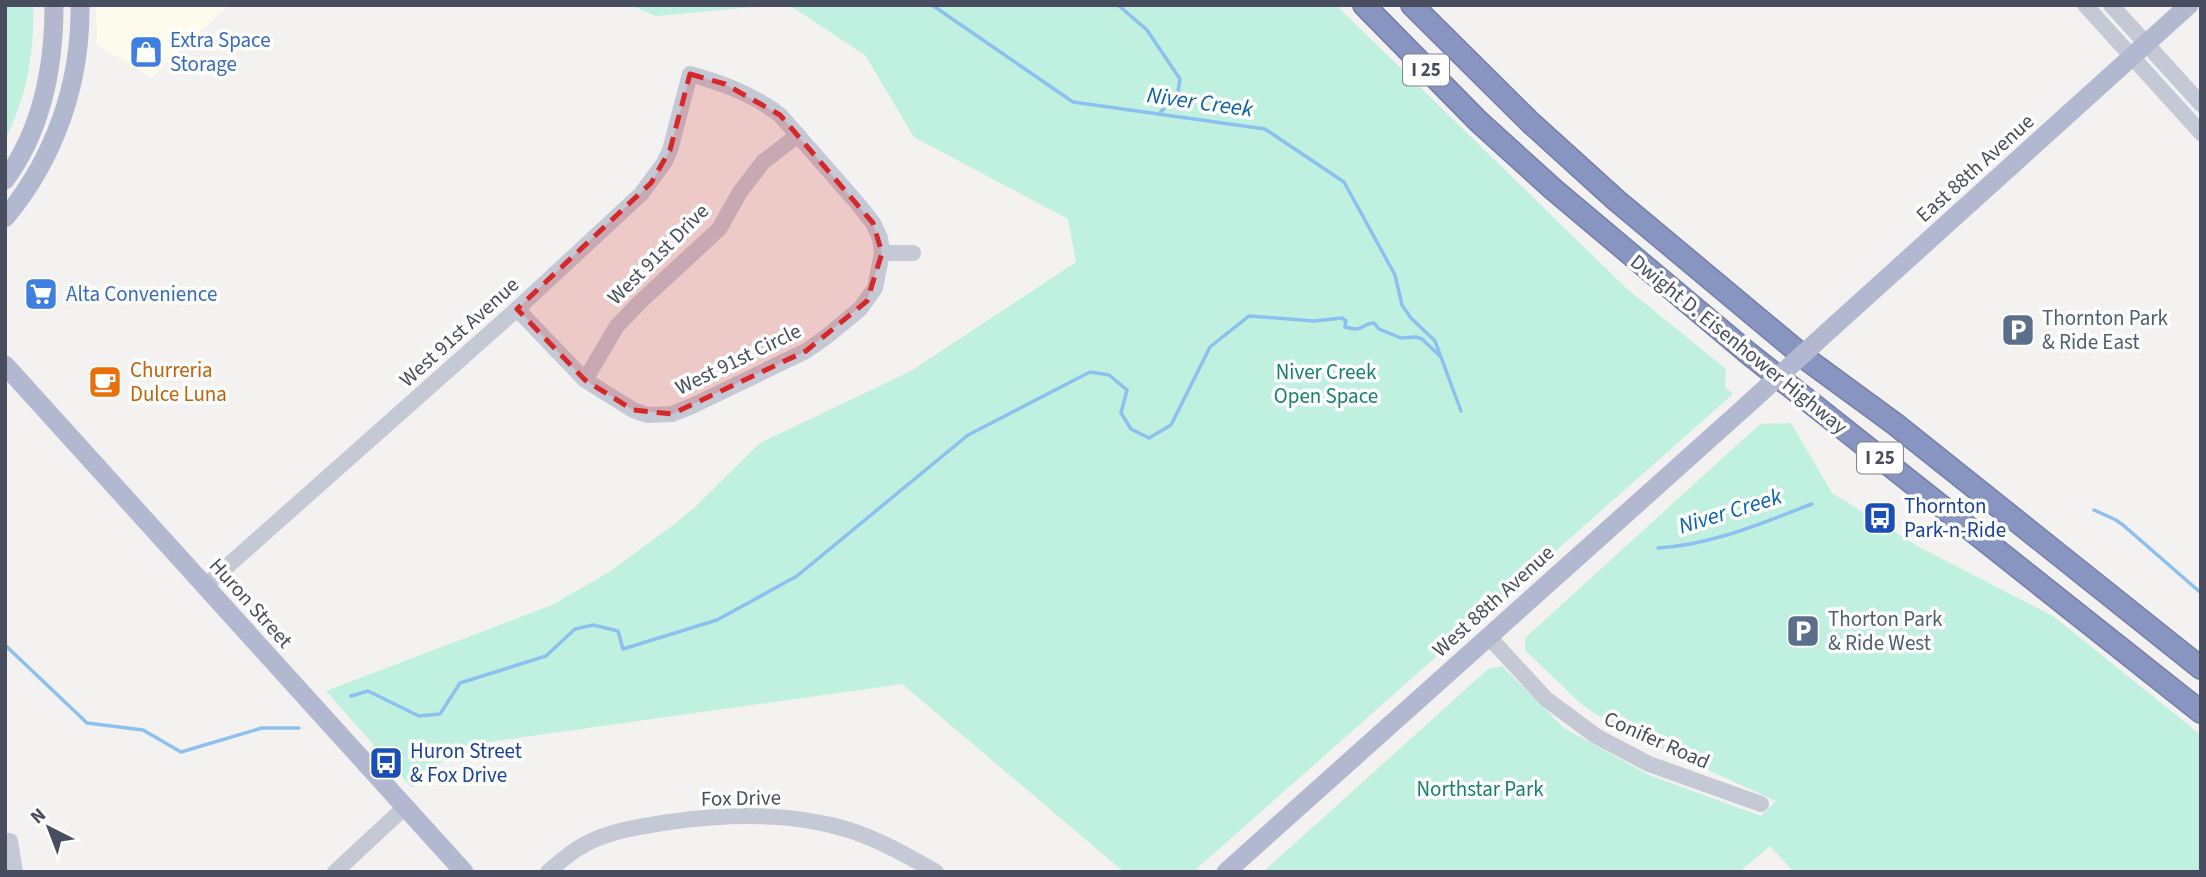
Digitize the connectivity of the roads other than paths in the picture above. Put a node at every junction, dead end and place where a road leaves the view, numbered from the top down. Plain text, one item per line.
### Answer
1 (54, 5) edge
2 (80, 5) edge
3 (1364, 5) edge
4 (1380, 5) edge
5 (1412, 5) edge
6 (2085, 5) edge
7 (2112, 5) edge
8 (2189, 5) edge
9 (2138, 50) junction
10 (2201, 104) edge
11 (2201, 133) edge
12 (798, 135) junction
13 (5, 180) edge
14 (1586, 217) junction
15 (5, 218) edge
16 (883, 253) junction
17 (913, 253) dead end
18 (517, 309) junction
19 (1800, 363) junction
20 (5, 365) edge
21 (585, 380) junction
22 (205, 586) junction
23 (1488, 636) junction
24 (2201, 668) edge
25 (2201, 684) edge
26 (2201, 712) edge
27 (1761, 804) dead end
28 (405, 807) junction
29 (10, 841) dead end
30 (15, 872) edge
31 (335, 872) edge
32 (464, 872) edge
33 (548, 872) edge
34 (936, 872) edge
35 (1226, 872) edge

1 - 13 main road
2 - 15 main road
3 - 14 highway, Dwight D. Eisenhower Highway / I 25
4 - 14 highway
5 - 19 highway, Dwight D. Eisenhower Highway / I 25
6 - 9 street
7 - 9 street
8 - 9 main road, East 88th Avenue
9 - 10 street
9 - 11 street
9 - 19 main road, East 88th Avenue, bridge
12 - 16 street
12 - 18 street, West 91st Avenue
12 - 21 street, West 91st Drive
14 - 26 highway, Dwight D. Eisenhower Highway / I 25
16 - 17 street
16 - 21 street, West 91st Circle
18 - 21 street, West 91st Circle
18 - 22 street, West 91st Avenue
19 - 23 main road, West 88th Avenue, bridge
19 - 24 highway, Dwight D. Eisenhower Highway / I 25
19 - 25 highway
20 - 22 main road, Huron Street
22 - 28 main road, Huron Street
23 - 27 street, Conifer Road
23 - 35 main road, West 88th Avenue
28 - 31 street
28 - 32 main road, Huron Street
29 - 30 street
33 - 34 street, Fox Drive

